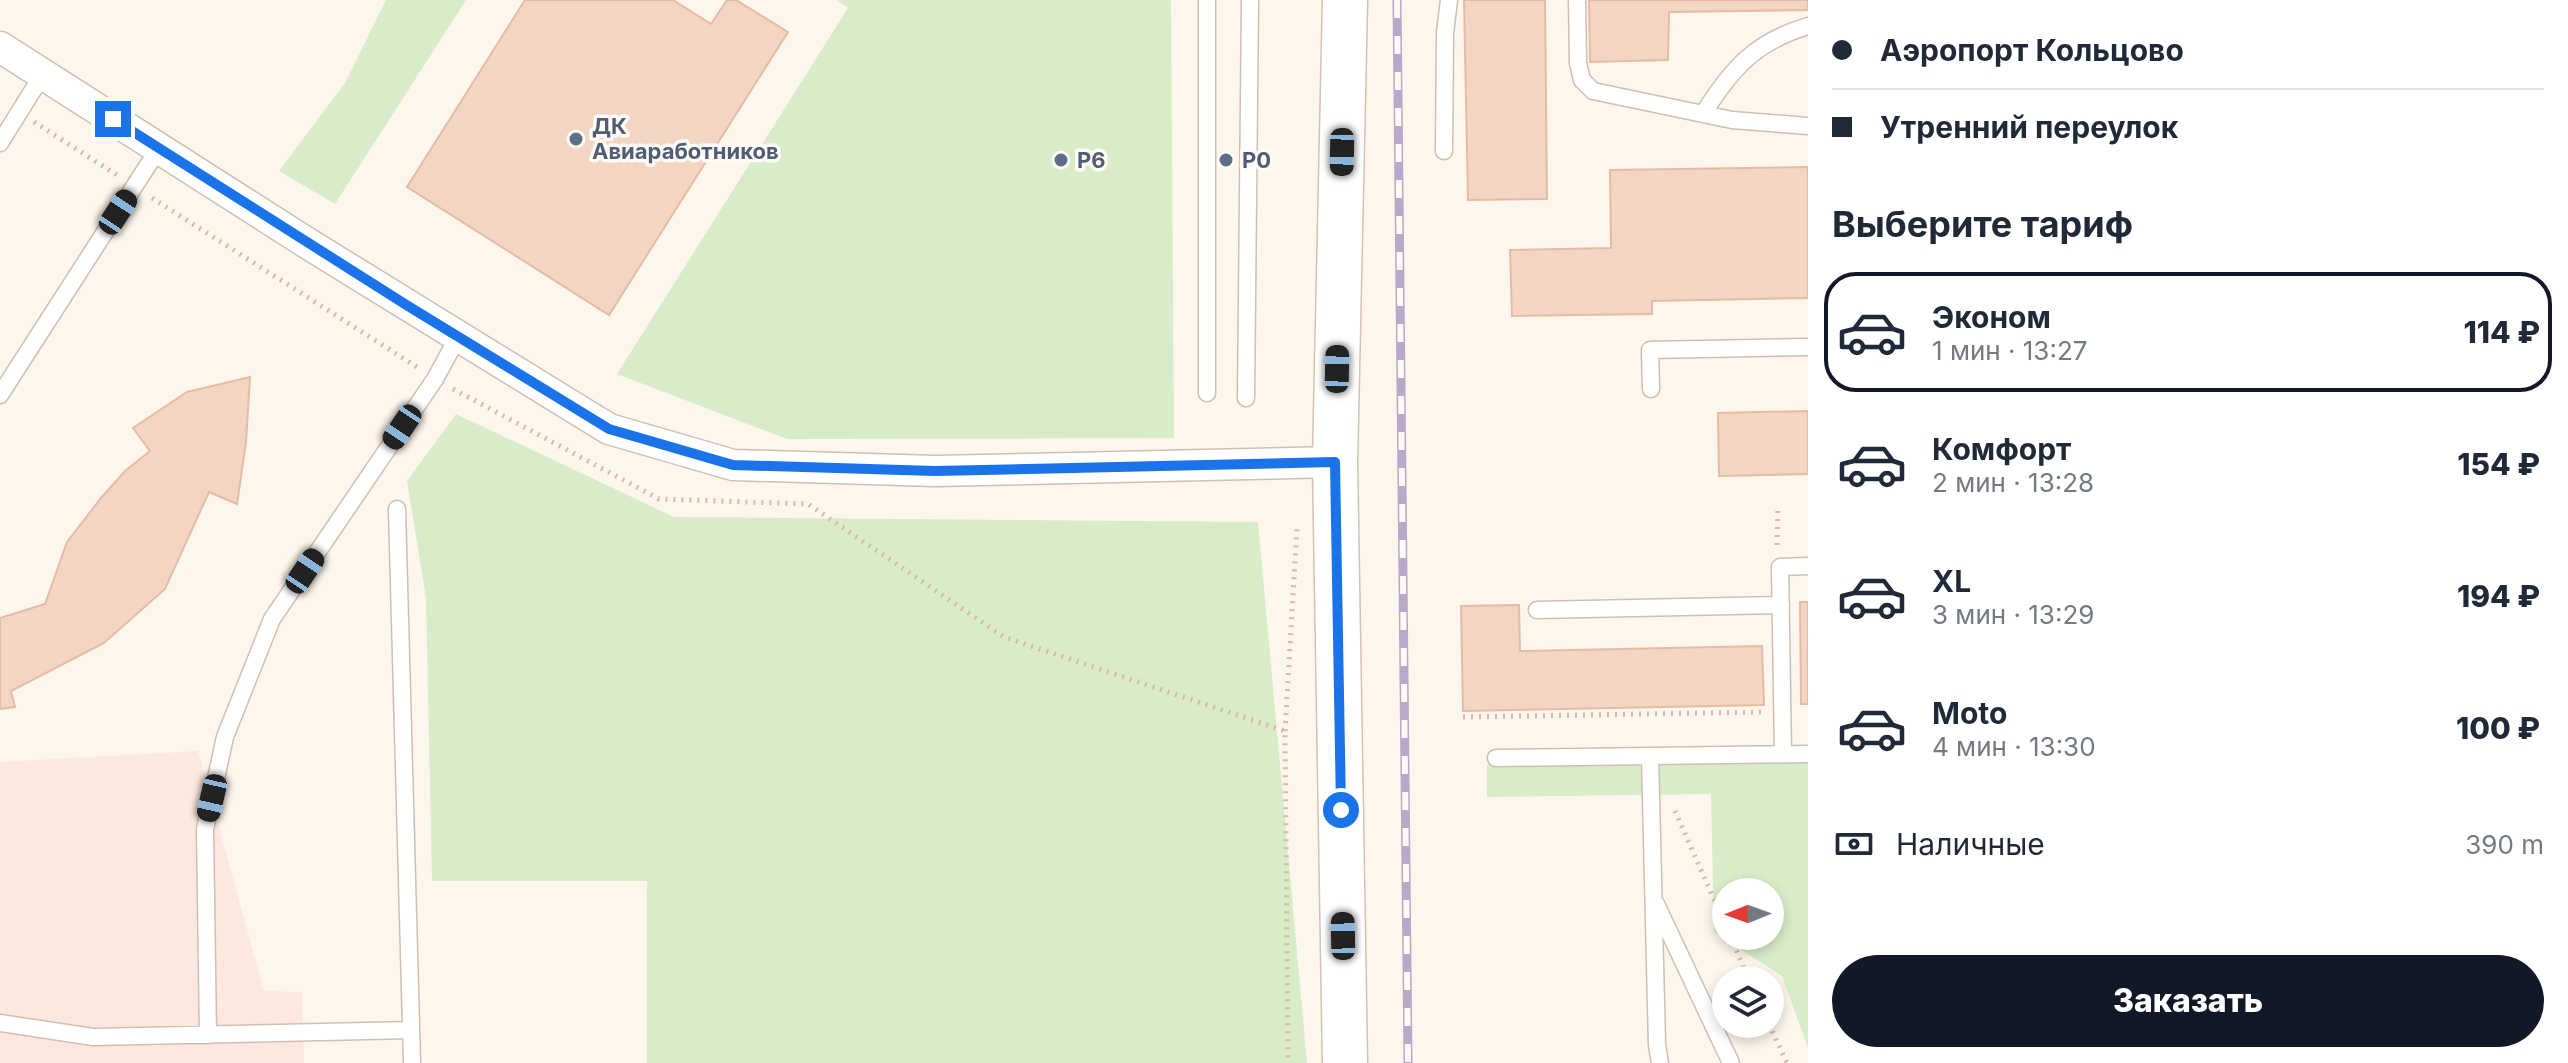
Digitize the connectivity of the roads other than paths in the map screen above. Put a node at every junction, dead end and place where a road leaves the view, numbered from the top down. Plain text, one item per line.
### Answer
1 (1207, 0) edge
2 (1250, 0) edge
3 (1345, 0) edge
4 (1449, 0) edge
5 (1577, 0) edge
6 (1808, 26) edge
7 (0, 47) edge
8 (43, 74) junction
9 (1703, 114) junction
10 (1808, 126) edge
11 (0, 143) edge
12 (159, 148) junction
13 (1444, 151) dead end
14 (458, 337) junction
15 (1808, 347) edge
16 (1651, 389) dead end
17 (1207, 393) dead end
18 (0, 395) edge
19 (1246, 398) dead end
20 (1335, 462) junction
21 (397, 509) dead end
22 (1808, 566) edge
23 (1781, 605) junction
24 (1537, 610) dead end
25 (1783, 754) junction
26 (1808, 754) edge
27 (1650, 756) junction
28 (1496, 758) dead end
29 (1654, 899) junction
30 (0, 1023) edge
31 (411, 1030) junction
32 (208, 1035) junction
33 (1657, 1045) junction
34 (412, 1063) edge
35 (1345, 1063) edge
36 (1660, 1063) edge
37 (1666, 1063) edge
38 (1731, 1063) edge

1 - 17 lane
2 - 19 lane
3 - 20 main road
4 - 13 lane
5 - 9 lane
6 - 9 lane
7 - 8 street
8 - 11 lane
8 - 12 street
9 - 10 lane
12 - 14 street
12 - 18 lane
14 - 20 street
14 - 32 lane
15 - 16 lane
20 - 35 main road
21 - 31 lane
22 - 23 lane
23 - 24 lane
23 - 25 lane
25 - 26 lane
25 - 27 lane
27 - 28 lane
27 - 29 lane
29 - 33 lane
29 - 38 lane
30 - 32 lane
31 - 32 lane
31 - 34 lane
33 - 36 lane
33 - 37 lane

